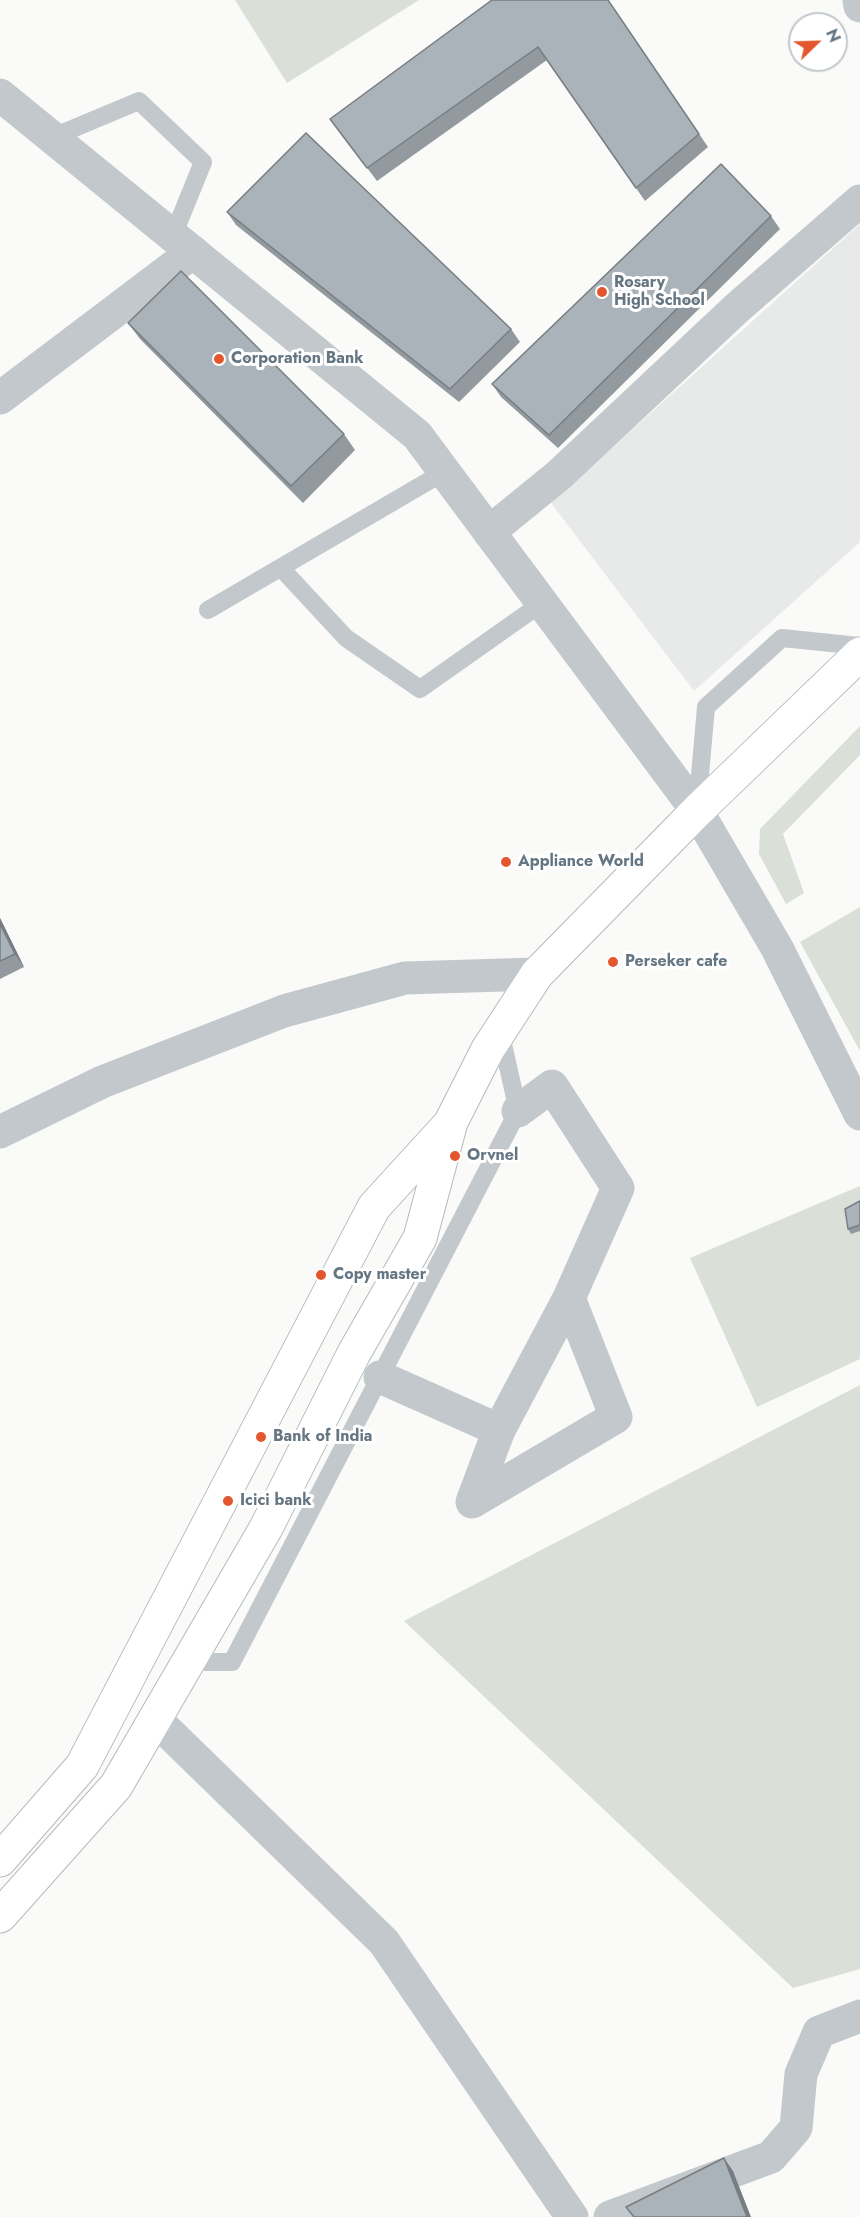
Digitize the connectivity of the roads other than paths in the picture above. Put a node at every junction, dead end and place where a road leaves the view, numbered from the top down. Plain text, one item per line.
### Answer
1 (859, 0) edge
2 (860, 6) edge
3 (0, 94) edge
4 (53, 138) junction
5 (860, 201) edge
6 (183, 244) junction
7 (0, 398) edge
8 (444, 472) junction
9 (489, 532) junction
10 (281, 568) junction
11 (542, 603) junction
12 (208, 610) dead end
13 (860, 646) edge
14 (860, 654) edge
15 (697, 811) junction
16 (537, 974) junction
17 (500, 1030) junction
18 (518, 1111) junction
19 (860, 1114) edge
20 (451, 1122) junction
21 (0, 1132) edge
22 (569, 1298) junction
23 (380, 1377) junction
24 (499, 1430) junction
25 (189, 1662) junction
26 (155, 1719) junction
27 (0, 1860) edge
28 (0, 1917) edge
29 (860, 2016) edge
30 (572, 2217) edge
31 (610, 2217) edge

1 - 2 street
3 - 4 street
4 - 6 street
4 - 6 lane
5 - 9 street
6 - 7 street
6 - 8 street
8 - 9 street
8 - 10 lane
9 - 11 street
10 - 11 lane
10 - 12 lane
11 - 15 street
13 - 15 lane
14 - 15 main road
15 - 16 main road
15 - 19 street
16 - 17 main road
16 - 21 street
17 - 18 lane
17 - 20 main road
18 - 22 street
18 - 23 lane
20 - 25 main road
20 - 27 main road
22 - 24 street
22 - 24 street
23 - 24 street
23 - 25 lane
25 - 26 main road
26 - 28 main road
26 - 30 street
29 - 31 street

